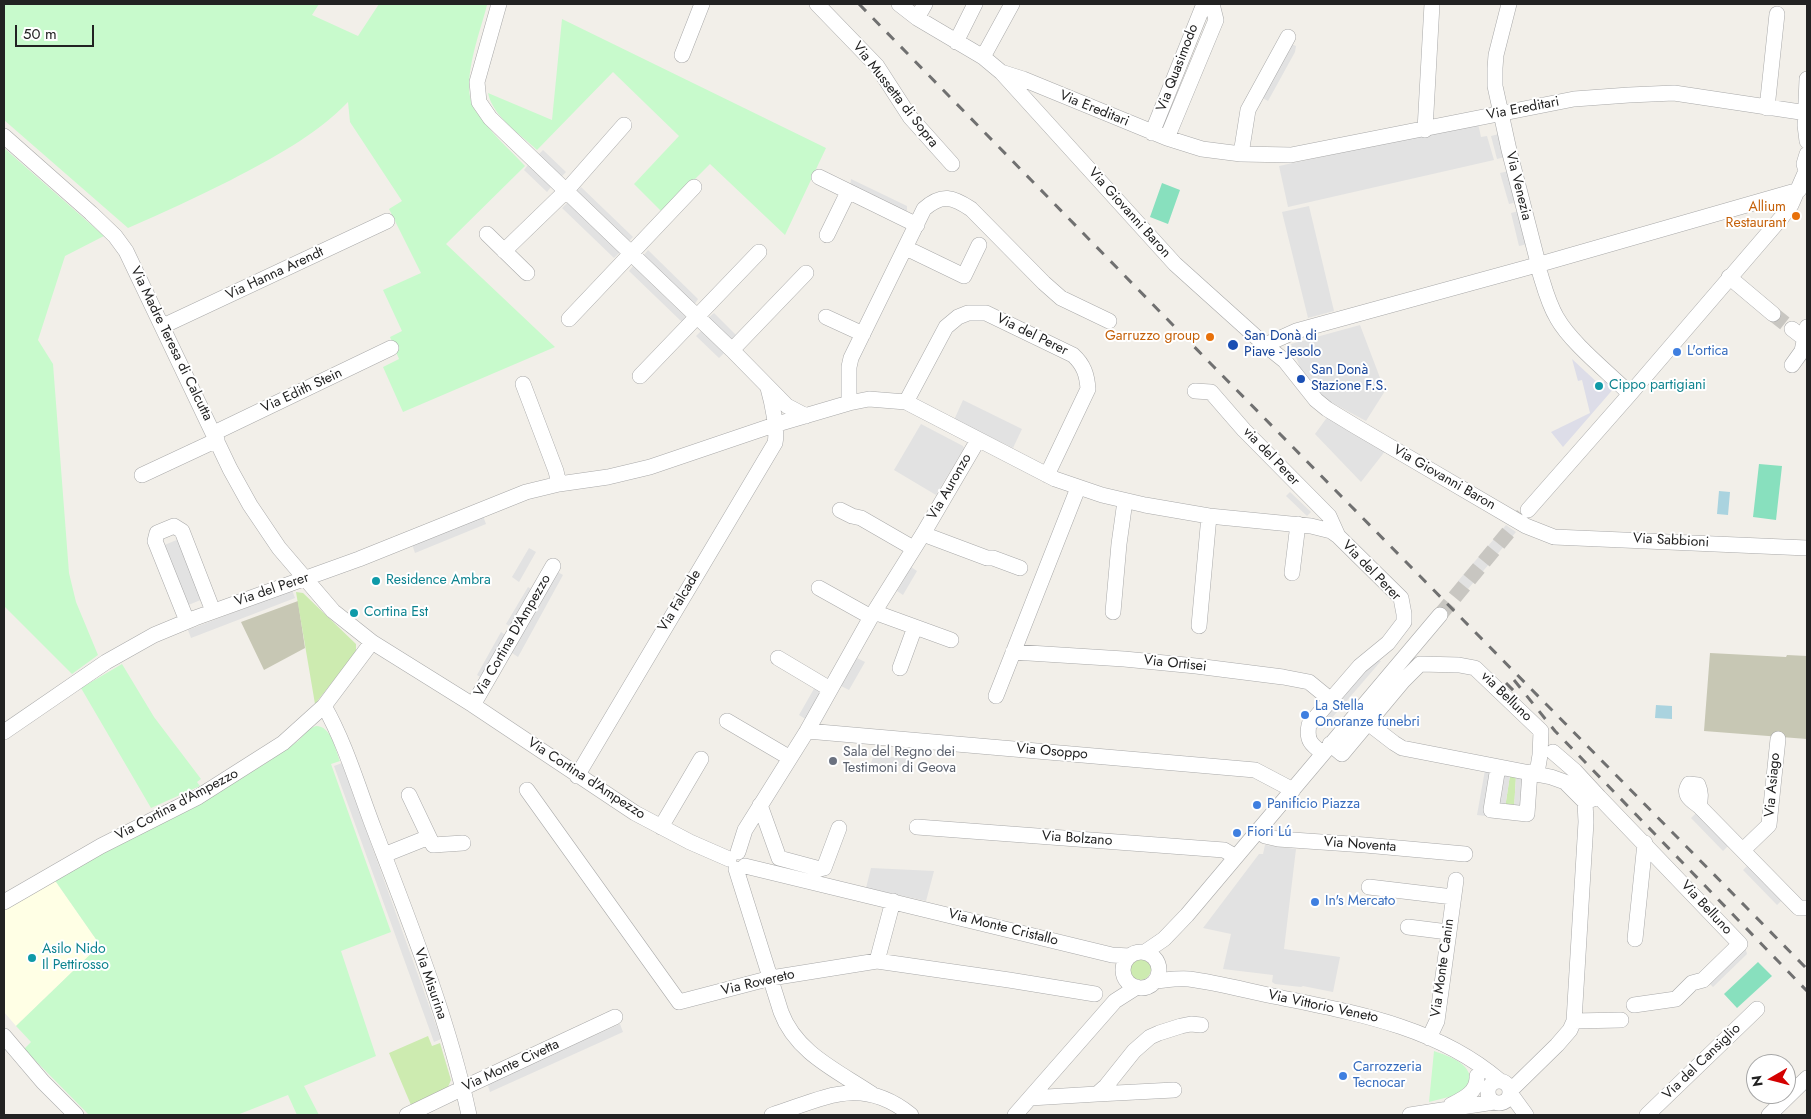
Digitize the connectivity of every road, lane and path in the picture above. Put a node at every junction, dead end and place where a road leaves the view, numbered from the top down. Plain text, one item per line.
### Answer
1 (499, 4) edge
2 (702, 4) edge
3 (818, 4) edge
4 (898, 4) edge
5 (924, 4) edge
6 (975, 4) edge
7 (1012, 4) edge
8 (1204, 4) edge
9 (1212, 4) edge
10 (1432, 4) edge
11 (1509, 4) edge
12 (1777, 14) dead end
13 (917, 18) junction
14 (1288, 37) dead end
15 (956, 42) junction
16 (682, 55) dead end
17 (983, 57) junction
18 (1001, 72) junction
19 (1807, 78) edge
20 (1767, 108) junction
21 (1500, 113) junction
22 (1806, 113) edge
23 (624, 125) dead end
24 (1424, 130) junction
25 (1152, 133) junction
26 (4, 136) edge
27 (1167, 138) junction
28 (1807, 141) edge
29 (1241, 154) junction
30 (1807, 154) edge
31 (952, 164) dead end
32 (1806, 172) edge
33 (819, 177) dead end
34 (694, 187) dead end
35 (566, 191) junction
36 (848, 192) junction
37 (1803, 193) edge
38 (1761, 201) junction
39 (1787, 211) junction
40 (387, 221) dead end
41 (917, 224) junction
42 (487, 234) dead end
43 (828, 235) dead end
44 (979, 245) dead end
45 (906, 248) junction
46 (504, 251) junction
47 (759, 252) dead end
48 (632, 254) junction
49 (1538, 265) junction
50 (527, 273) dead end
51 (806, 273) dead end
52 (1729, 277) junction
53 (1773, 314) tunnel mouth
54 (697, 316) junction
55 (826, 317) dead end
56 (569, 319) dead end
57 (1109, 320) dead end
58 (163, 326) junction
59 (1792, 329) tunnel mouth
60 (1806, 333) edge
61 (863, 334) junction
62 (1265, 346) junction
63 (391, 348) dead end
64 (732, 350) junction
65 (1792, 365) dead end
66 (640, 376) dead end
67 (523, 384) dead end
68 (768, 387) junction
69 (1195, 391) dead end
70 (1630, 394) junction
71 (906, 402) junction
72 (849, 403) junction
73 (806, 416) junction
74 (774, 425) junction
75 (215, 436) junction
76 (978, 440) junction
77 (142, 475) dead end
78 (1047, 475) junction
79 (559, 484) junction
80 (1078, 488) junction
81 (1125, 501) junction
82 (840, 510) dead end
83 (1528, 510) tunnel mouth
84 (1209, 516) junction
85 (1298, 524) junction
86 (1536, 531) joint
87 (923, 534) junction
88 (1338, 536) junction
89 (913, 548) junction
90 (1807, 548) edge
91 (553, 566) dead end
92 (1020, 568) dead end
93 (1292, 573) dead end
94 (304, 579) junction
95 (819, 588) dead end
96 (214, 611) junction
97 (1112, 612) dead end
98 (873, 614) junction
99 (1440, 615) tunnel mouth
100 (187, 621) junction
101 (1199, 626) dead end
102 (915, 627) junction
103 (951, 640) dead end
104 (372, 642) junction
105 (1013, 652) junction
106 (778, 658) dead end
107 (900, 668) dead end
108 (830, 689) junction
109 (996, 696) dead end
110 (1331, 700) junction
111 (472, 705) junction
112 (324, 706) junction
113 (727, 721) dead end
114 (1368, 723) junction
115 (807, 731) junction
116 (4, 732) edge
117 (1778, 739) dead end
118 (1327, 748) junction
119 (1553, 752) dead end
120 (790, 758) junction
121 (701, 759) dead end
122 (1498, 767) junction
123 (1533, 772) junction
124 (577, 776) junction
125 (527, 790) dead end
126 (1293, 790) junction
127 (408, 795) dead end
128 (1599, 797) junction
129 (1585, 802) junction
130 (760, 805) junction
131 (1699, 806) dead end
132 (661, 827) junction
133 (917, 827) dead end
134 (839, 828) dead end
135 (1258, 831) junction
136 (429, 837) junction
137 (463, 842) dead end
138 (1645, 844) junction
139 (1743, 850) junction
140 (1465, 854) dead end
141 (384, 855) junction
142 (1236, 857) junction
143 (737, 861) junction
144 (1456, 880) dead end
145 (1369, 887) dead end
146 (1453, 897) junction
147 (893, 901) junction
148 (4, 902) edge
149 (1807, 908) edge
150 (1408, 927) dead end
151 (1448, 932) junction
152 (1635, 939) dead end
153 (1153, 958) junction
154 (877, 961) junction
155 (1122, 963) junction
156 (771, 978) junction
157 (1187, 979) junction
158 (1155, 981) junction
159 (1137, 987) junction
160 (1095, 994) dead end
161 (1115, 1000) junction
162 (1634, 1005) dead end
163 (1757, 1009) dead end
164 (615, 1018) dead end
165 (1621, 1020) dead end
166 (1574, 1021) junction
167 (1201, 1025) dead end
168 (4, 1036) edge
169 (1429, 1038) junction
170 (1454, 1050) junction
171 (813, 1055) junction
172 (1049, 1076) junction
173 (1477, 1076) junction
174 (1807, 1078) edge
175 (463, 1088) junction
176 (1174, 1090) dead end
177 (1500, 1091) junction
178 (872, 1094) junction
179 (1097, 1094) junction
180 (1062, 1096) junction
181 (826, 1097) junction
182 (1030, 1098) junction
183 (1443, 1109) junction
184 (76, 1115) edge
185 (407, 1115) edge
186 (469, 1115) edge
187 (772, 1115) edge
188 (911, 1115) edge
189 (1015, 1115) edge
190 (1410, 1115) edge
191 (1520, 1115) edge
192 (1526, 1115) edge
193 (1646, 1115) edge
194 (1769, 1115) edge

1 - 35 street
2 - 16 street
3 - 31 street, Via Mussetta di Sopra
4 - 13 street, Via Ereditari
5 - 13 street
6 - 15 street
7 - 17 street
8 - 25 street, Via Quasimodo
9 - 27 street
10 - 24 street
11 - 21 street, Via Venezia
12 - 20 street
13 - 15 street, Via Ereditari
14 - 29 street
15 - 17 street, Via Ereditari
17 - 18 street, Via Ereditari
18 - 25 street, Via Ereditari
18 - 62 street, Via Giovanni Baron
19 - 22 street
20 - 21 street, Via Ereditari
20 - 22 street, Via Ereditari
21 - 24 street, Via Ereditari
21 - 49 street, Via Venezia
22 - 28 street
23 - 35 street
24 - 29 street, Via Ereditari
25 - 27 street, Via Ereditari
26 - 58 street, Via Madre Teresa di Calcutta
27 - 29 street, Via Ereditari
30 - 32 street
32 - 37 street
33 - 36 street
34 - 48 street
35 - 46 street
35 - 48 street
36 - 41 street
36 - 43 street
37 - 38 street
37 - 39 street
38 - 39 street
38 - 49 street
39 - 52 street
40 - 58 street, Via Hanna Arendt
41 - 45 street
41 - 57 street
42 - 46 street
44 - 45 street
45 - 61 street
46 - 50 street
47 - 54 street
48 - 54 street
48 - 56 street
49 - 62 street
49 - 70 street, Via Venezia
51 - 64 street
52 - 53 street
52 - 70 street
54 - 64 street
54 - 66 street
55 - 61 street
58 - 75 street, Via Madre Teresa di Calcutta
59 - 60 street
60 - 65 street
61 - 72 street
62 - 86 street, Via Giovanni Baron
63 - 75 street, Via Edith Stein
64 - 68 street
67 - 79 street
68 - 73 street
68 - 74 street, Via Falcade
69 - 88 street, via del Perer
70 - 83 street
71 - 72 street, Via del Perer
71 - 76 street, Via del Perer
71 - 78 street, Via del Perer
72 - 73 street, Via del Perer
73 - 74 street, Via del Perer
74 - 79 street, Via del Perer
74 - 124 street, Via Falcade
75 - 77 street, Via Edith Stein
75 - 94 street, Via Madre Teresa di Calcutta
76 - 78 street, Via del Perer
76 - 87 street, Via Auronzo
78 - 80 street, Via del Perer
79 - 94 street, Via del Perer
80 - 81 street, Via del Perer
80 - 105 street
81 - 84 street, Via del Perer
81 - 97 street
82 - 89 street
84 - 85 street, Via del Perer
84 - 101 street
85 - 88 street, Via del Perer
85 - 93 street
86 - 90 street, Via Sabbioni
87 - 89 street, Via Auronzo
87 - 92 street, Via Auronzo
88 - 110 street, Via del Perer
89 - 98 street, Via Auronzo
91 - 111 street, Via Cortina D'Ampezzo
94 - 96 street, Via del Perer
94 - 104 street, Via Cortina d'Ampezzo
95 - 98 street
96 - 100 street, Via del Perer
96 - 100 street
98 - 102 street
98 - 108 street, Via Auronzo
99 - 118 street
100 - 116 street, Via del Perer
102 - 103 street
102 - 107 street
104 - 111 street, Via Cortina d'Ampezzo
104 - 112 street, Via Cortina d'Ampezzo
105 - 109 street
105 - 110 street, Via Ortisei
106 - 108 street
108 - 115 street, Via Auronzo
110 - 118 street, Via del Perer
111 - 124 street, Via Cortina d'Ampezzo
112 - 141 street, Via Misurina
112 - 148 street, Via Cortina d'Ampezzo
113 - 120 street
114 - 118 street
114 - 122 street
114 - 123 street, via Belluno
115 - 120 street, Via Auronzo
115 - 126 street, Via Osoppo
117 - 139 street, Via Asiago
118 - 126 street
119 - 128 street, Via Belluno
120 - 130 street, Via Auronzo
121 - 132 street, Via Cortina d'Ampezzo
122 - 123 street
122 - 123 street
123 - 129 street
124 - 132 street, Via Cortina d'Ampezzo
125 - 156 street, Via Rovereto
126 - 135 street
127 - 136 street
128 - 129 street
128 - 138 street, Via Belluno
129 - 166 street
130 - 134 street
130 - 143 street, Via Auronzo
131 - 139 street
132 - 143 street, Via Cortina d'Ampezzo
133 - 142 street, Via Bolzano
135 - 140 street, Via Noventa
135 - 142 street
136 - 137 street
136 - 141 street
138 - 152 street
138 - 162 street, Via Belluno
139 - 149 street
141 - 175 street, Via Misurina
142 - 153 street
143 - 147 street, Via Monte Cristallo
143 - 156 street
144 - 146 street, Via Monte Canin
145 - 146 street
146 - 151 street, Via Monte Canin
147 - 154 street
147 - 155 street, Via Monte Cristallo
150 - 151 street
151 - 169 street, Via Monte Canin
153 - 155 street
153 - 157 street, Via Vittorio Veneto
153 - 158 street
154 - 156 street, Via Rovereto
154 - 160 street, Via Rovereto
155 - 159 street
155 - 161 street
156 - 171 street
157 - 158 street, Via Vittorio Veneto
157 - 169 street, Via Vittorio Veneto
158 - 159 street
159 - 161 street
161 - 172 street
163 - 193 street, Via del Cansiglio
164 - 175 street, Via Monte Civetta
165 - 166 street
166 - 177 street
167 - 179 street
168 - 184 street
169 - 170 street, Via Vittorio Veneto
170 - 173 street, Via Vittorio Veneto
170 - 177 street, Via Vittorio Veneto
171 - 178 street
171 - 181 street
172 - 180 street
172 - 182 street
173 - 177 street, Via Vittorio Veneto
173 - 183 street
174 - 194 street
175 - 185 street, Via Monte Civetta
175 - 186 street, Via Misurina
176 - 179 street
177 - 183 street
177 - 191 street, Via Vittorio Veneto
177 - 192 street, Via Vittorio Veneto
178 - 181 street
178 - 188 street
179 - 180 street
180 - 182 street
181 - 187 street
182 - 189 street
183 - 190 street

